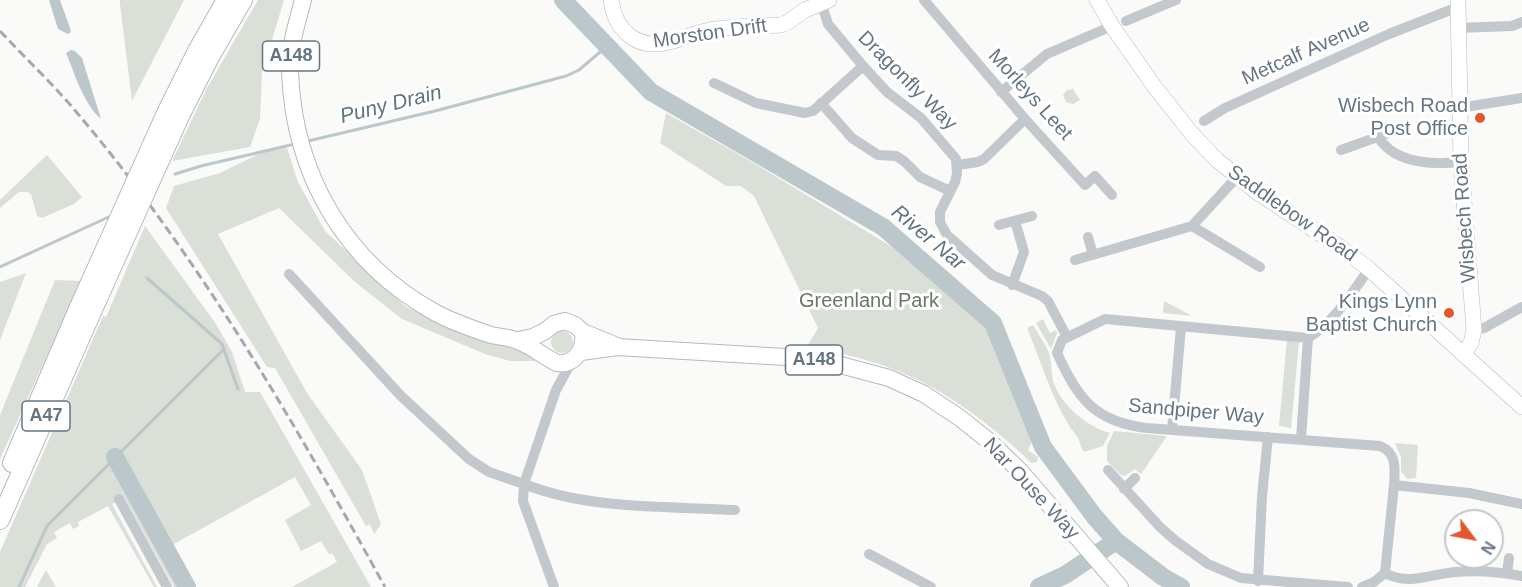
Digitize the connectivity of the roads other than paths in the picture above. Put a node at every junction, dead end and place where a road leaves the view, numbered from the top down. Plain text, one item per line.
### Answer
1 (226, 0) edge
2 (243, 0) edge
3 (303, 0) edge
4 (611, 0) edge
5 (924, 0) edge
6 (1097, 0) edge
7 (1176, 0) edge
8 (825, 1) edge
9 (1458, 3) edge
10 (1522, 22) edge
11 (1119, 23) junction
12 (1458, 28) junction
13 (863, 66) junction
14 (714, 83) dead end
15 (1001, 92) junction
16 (1522, 98) edge
17 (821, 103) junction
18 (1459, 108) junction
19 (174, 114) junction
20 (1025, 119) junction
21 (1204, 121) dead end
22 (1397, 130) dead end
23 (1377, 137) junction
24 (1341, 150) dead end
25 (1461, 162) junction
26 (957, 165) junction
27 (1237, 177) junction
28 (950, 191) junction
29 (1112, 195) dead end
30 (1032, 216) dead end
31 (1015, 221) junction
32 (999, 225) dead end
33 (1192, 226) junction
34 (1088, 237) dead end
35 (1093, 255) junction
36 (1075, 260) dead end
37 (1260, 267) dead end
38 (1369, 269) junction
39 (290, 274) dead end
40 (1012, 285) junction
41 (1522, 307) edge
42 (85, 310) junction
43 (1181, 327) junction
44 (1474, 330) junction
45 (545, 331) junction
46 (583, 332) junction
47 (1067, 337) junction
48 (1308, 338) junction
49 (518, 340) junction
50 (617, 346) junction
51 (1464, 352) junction
52 (546, 356) junction
53 (576, 356) junction
54 (556, 390) junction
55 (1522, 407) edge
56 (1172, 430) junction
57 (1268, 436) junction
58 (1301, 439) junction
59 (1108, 470) dead end
60 (1135, 478) dead end
61 (524, 484) junction
62 (1394, 485) junction
63 (0, 489) edge
64 (1124, 489) junction
65 (119, 499) dead end
66 (1519, 501) edge
67 (735, 510) dead end
68 (0, 520) edge
69 (869, 554) dead end
70 (1509, 558) dead end
71 (1386, 573) junction
72 (1507, 573) junction
73 (1522, 576) edge
74 (1258, 581) junction
75 (167, 587) edge
76 (554, 587) edge
77 (931, 587) edge
78 (1120, 587) edge
79 (1348, 587) edge
80 (1362, 587) edge

1 - 19 highway, A47
2 - 19 highway, A47
3 - 49 main road, Nar Ouse Way / A148
4 - 8 street, Morston Drift
5 - 15 street, Morleys Leet
6 - 11 street, Saddlebow Road
7 - 11 street
8 - 13 street, Dragonfly Way
9 - 12 street, Wisbech Road
9 - 21 street, Metcalf Avenue
10 - 12 street
11 - 15 street
11 - 27 street, Saddlebow Road
12 - 18 street, Wisbech Road
13 - 17 street
13 - 26 street, Dragonfly Way
14 - 17 street
15 - 20 street, Morleys Leet
16 - 18 street
17 - 28 street
18 - 25 street, Wisbech Road
19 - 42 highway, A47, bridge
20 - 26 street
20 - 29 street, Morleys Leet
22 - 23 street
23 - 24 street
23 - 25 street
25 - 44 street, Wisbech Road
26 - 28 street
27 - 33 street
27 - 38 street, Saddlebow Road
28 - 40 street
30 - 31 street
31 - 32 street
31 - 40 street
33 - 35 street
33 - 37 street
34 - 35 street
35 - 36 street
38 - 48 street
38 - 51 street, Saddlebow Road
39 - 61 street
40 - 47 street
41 - 44 street
42 - 63 highway, A47
42 - 68 highway, A47
43 - 47 street
43 - 48 street
43 - 56 street
44 - 51 street, Wisbech Road
45 - 46 main road, Nar Ouse Way / A148
45 - 49 main road, Nar Ouse Way / A148
45 - 52 main road
46 - 50 main road, Nar Ouse Way / A148
46 - 53 main road
47 - 56 street, Sandpiper Way
48 - 58 street
49 - 52 main road, Nar Ouse Way / A148
50 - 53 main road, Nar Ouse Way / A148
50 - 78 main road, Nar Ouse Way / A148
51 - 55 street
52 - 53 main road, Nar Ouse Way / A148
52 - 54 street
53 - 54 street
54 - 61 street
56 - 57 street, Sandpiper Way
57 - 58 street, Sandpiper Way
57 - 74 street
58 - 62 street, Sandpiper Way
59 - 64 street
60 - 64 street
61 - 67 street
61 - 76 street
62 - 66 street
62 - 71 street
64 - 74 street
65 - 75 street
69 - 77 street
70 - 72 street
71 - 72 street
71 - 80 street
72 - 73 street
74 - 79 street

